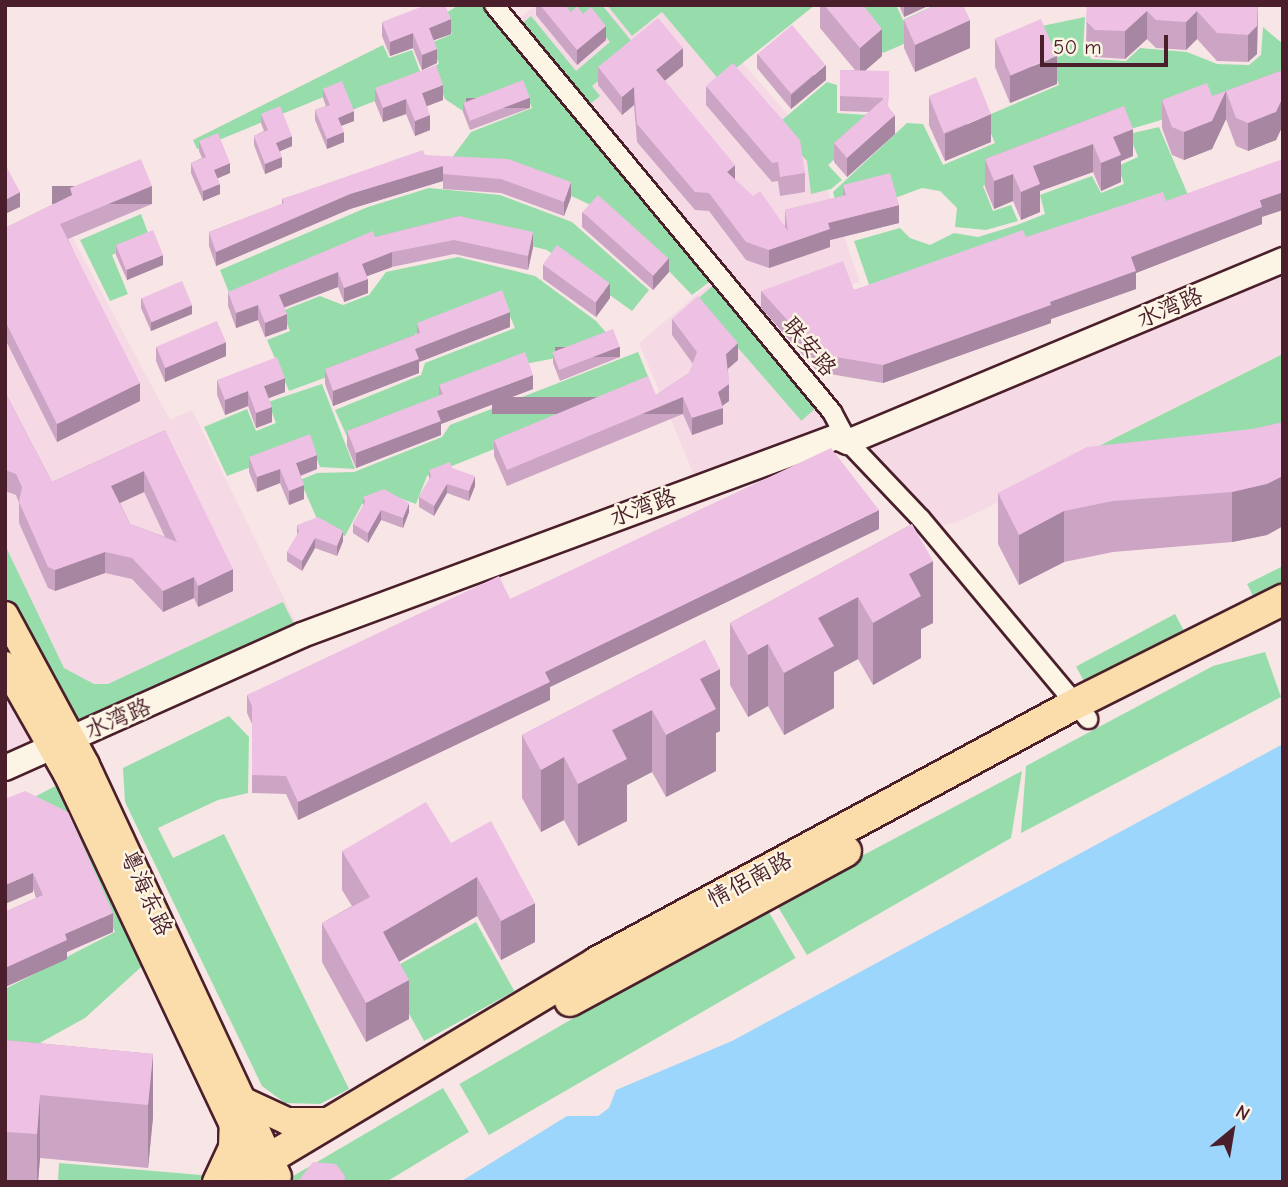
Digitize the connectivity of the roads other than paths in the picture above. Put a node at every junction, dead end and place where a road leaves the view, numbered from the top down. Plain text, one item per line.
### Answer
1 (494, 5) edge
2 (1283, 260) edge
3 (848, 442) junction
4 (1283, 600) edge
5 (5, 615) edge
6 (1283, 620) edge
7 (5, 665) edge
8 (1082, 712) junction
9 (61, 743) junction
10 (5, 768) edge
11 (239, 1113) junction
12 (333, 1121) junction
13 (260, 1174) edge
14 (216, 1182) edge

1 - 3 street, 联安路
2 - 3 street, 水湾路
3 - 8 street, 联安路
3 - 9 street, 水湾路
4 - 8 highway, 情侣南路
5 - 9 main road, 粤海东路
6 - 8 highway, 情侣南路
7 - 9 main road, 粤海东路
8 - 12 highway, 情侣南路
8 - 13 highway, 情侣南路
9 - 10 street, 水湾路
9 - 11 main road, 粤海东路
11 - 12 main road
11 - 13 main road, 粤海东路
11 - 14 main road
12 - 13 highway, 情侣南路

